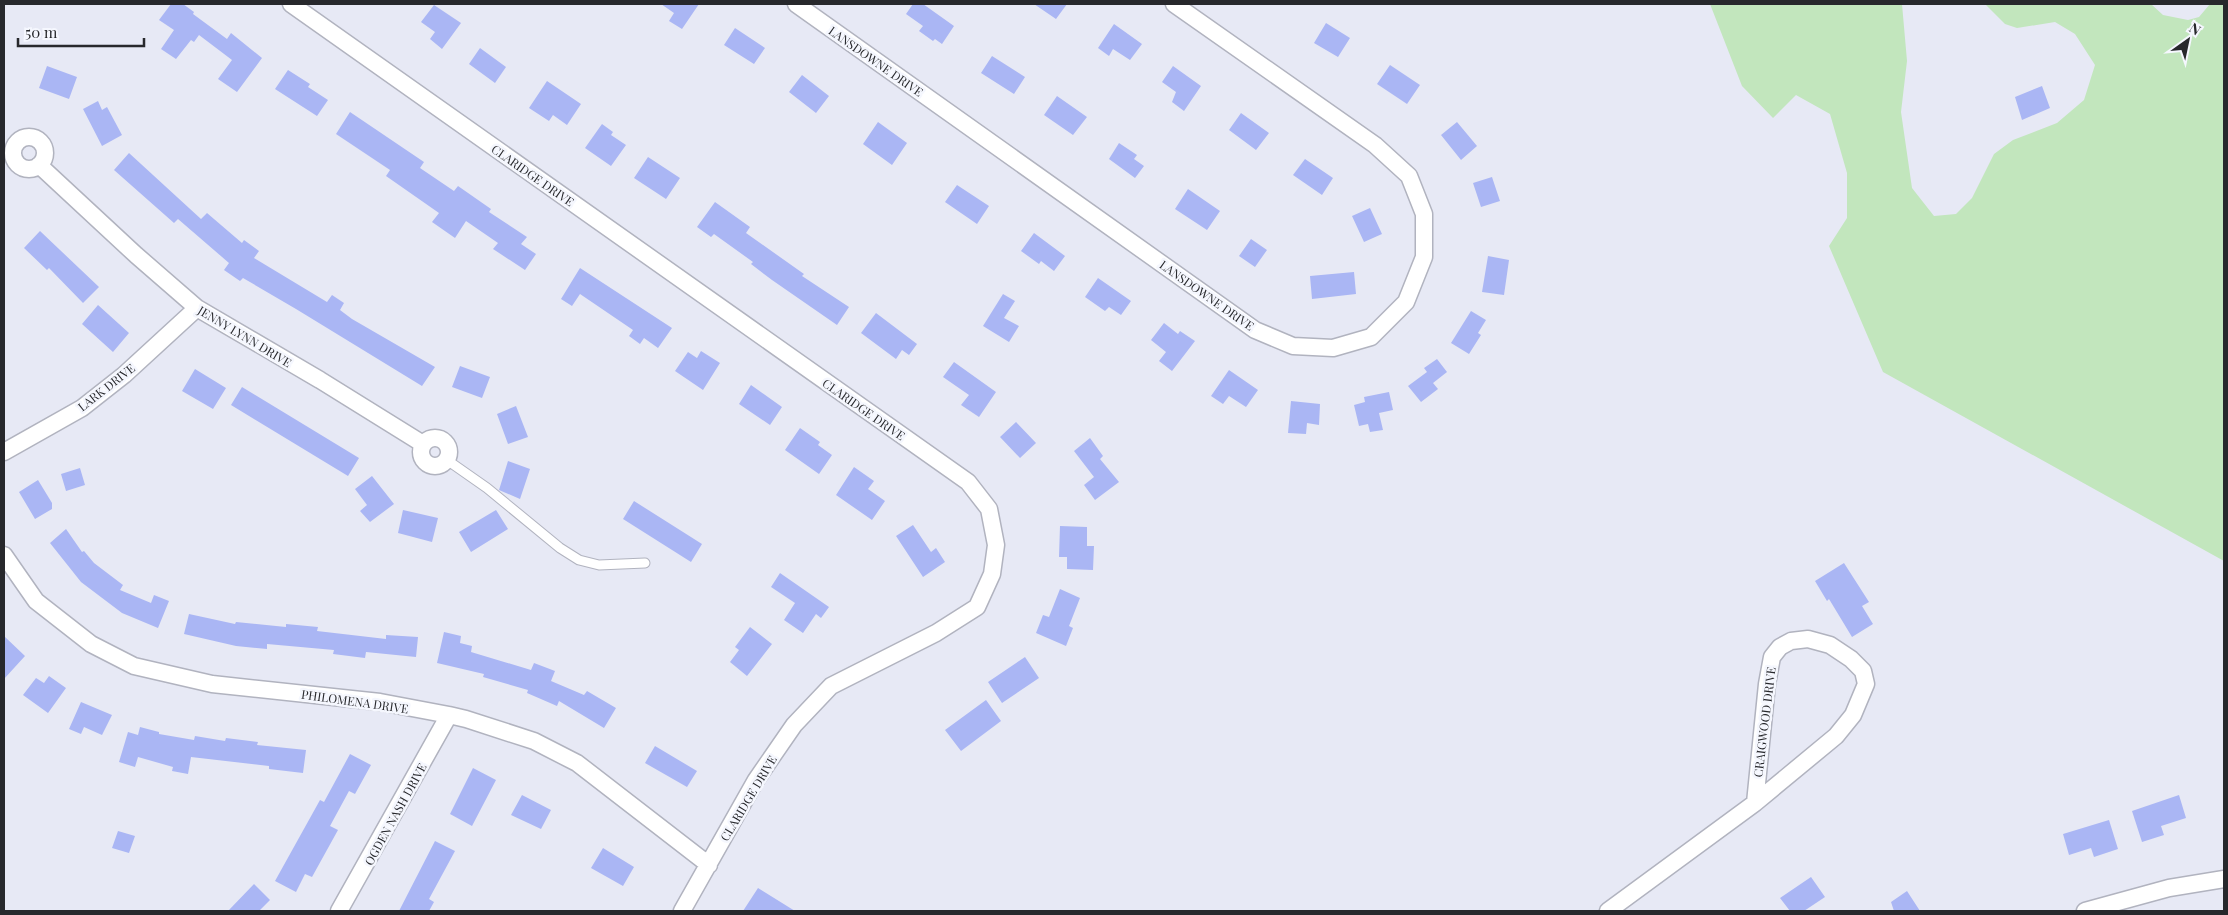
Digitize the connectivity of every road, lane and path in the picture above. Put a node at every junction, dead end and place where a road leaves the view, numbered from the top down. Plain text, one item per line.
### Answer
1 (292, 4) edge
2 (796, 4) edge
3 (1174, 4) edge
4 (39, 165) dead end
5 (197, 308) junction
6 (4, 452) edge
7 (447, 460) joint
8 (4, 554) edge
9 (645, 564) dead end
10 (449, 715) junction
11 (1755, 803) junction
12 (709, 865) junction
13 (2224, 879) edge
14 (2094, 910) edge
15 (339, 911) edge
16 (682, 911) edge
17 (1608, 911) edge

1 - 12 street, CLARIDGE DRIVE
2 - 3 street, LANSDOWNE DRIVE
4 - 5 street, JENNY LYNN DRIVE
5 - 6 street, LARK DRIVE
5 - 7 street, JENNY LYNN DRIVE
7 - 9 lane
8 - 10 street, PHILOMENA DRIVE
10 - 12 street, PHILOMENA DRIVE
10 - 15 street, OGDEN NASH DRIVE
11 - 11 street, CRAIGWOOD DRIVE
11 - 17 street, CRAIGWOOD DRIVE
12 - 16 street, CLARIDGE DRIVE
13 - 14 street

